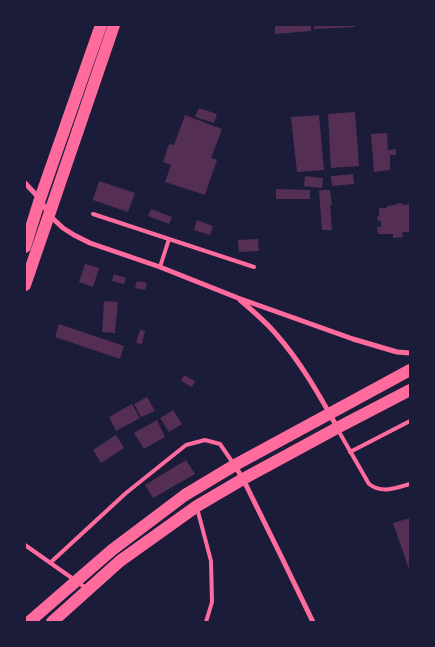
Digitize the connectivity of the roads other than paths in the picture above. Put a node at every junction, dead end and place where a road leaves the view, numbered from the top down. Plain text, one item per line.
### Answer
1 (101, 25) edge
2 (114, 25) edge
3 (25, 183) edge
4 (40, 198) junction
5 (92, 214) dead end
6 (48, 216) junction
7 (169, 239) junction
8 (25, 247) edge
9 (254, 267) dead end
10 (160, 268) junction
11 (25, 285) edge
12 (238, 298) junction
13 (410, 354) edge
14 (410, 370) edge
15 (410, 390) edge
16 (329, 413) junction
17 (410, 421) edge
18 (337, 428) junction
19 (350, 452) junction
20 (235, 465) junction
21 (243, 479) junction
22 (410, 484) edge
23 (197, 506) junction
24 (25, 545) edge
25 (50, 563) junction
26 (76, 581) junction
27 (88, 590) junction
28 (29, 622) edge
29 (52, 622) edge
30 (206, 622) edge
31 (313, 622) edge

1 - 4 highway
2 - 6 highway
3 - 4 street
4 - 6 street
4 - 8 highway
5 - 7 lane
6 - 10 street
6 - 11 highway
7 - 9 lane
7 - 10 lane
10 - 12 street
12 - 13 street
12 - 16 street
14 - 16 highway
15 - 18 highway
16 - 18 street
16 - 20 highway
17 - 19 lane
18 - 19 lane
18 - 21 highway
19 - 22 lane
20 - 21 street
20 - 25 lane
20 - 26 highway
21 - 23 highway
21 - 31 street
23 - 27 highway
23 - 30 lane
24 - 25 lane
25 - 26 lane
26 - 27 lane
26 - 28 highway
27 - 29 highway

